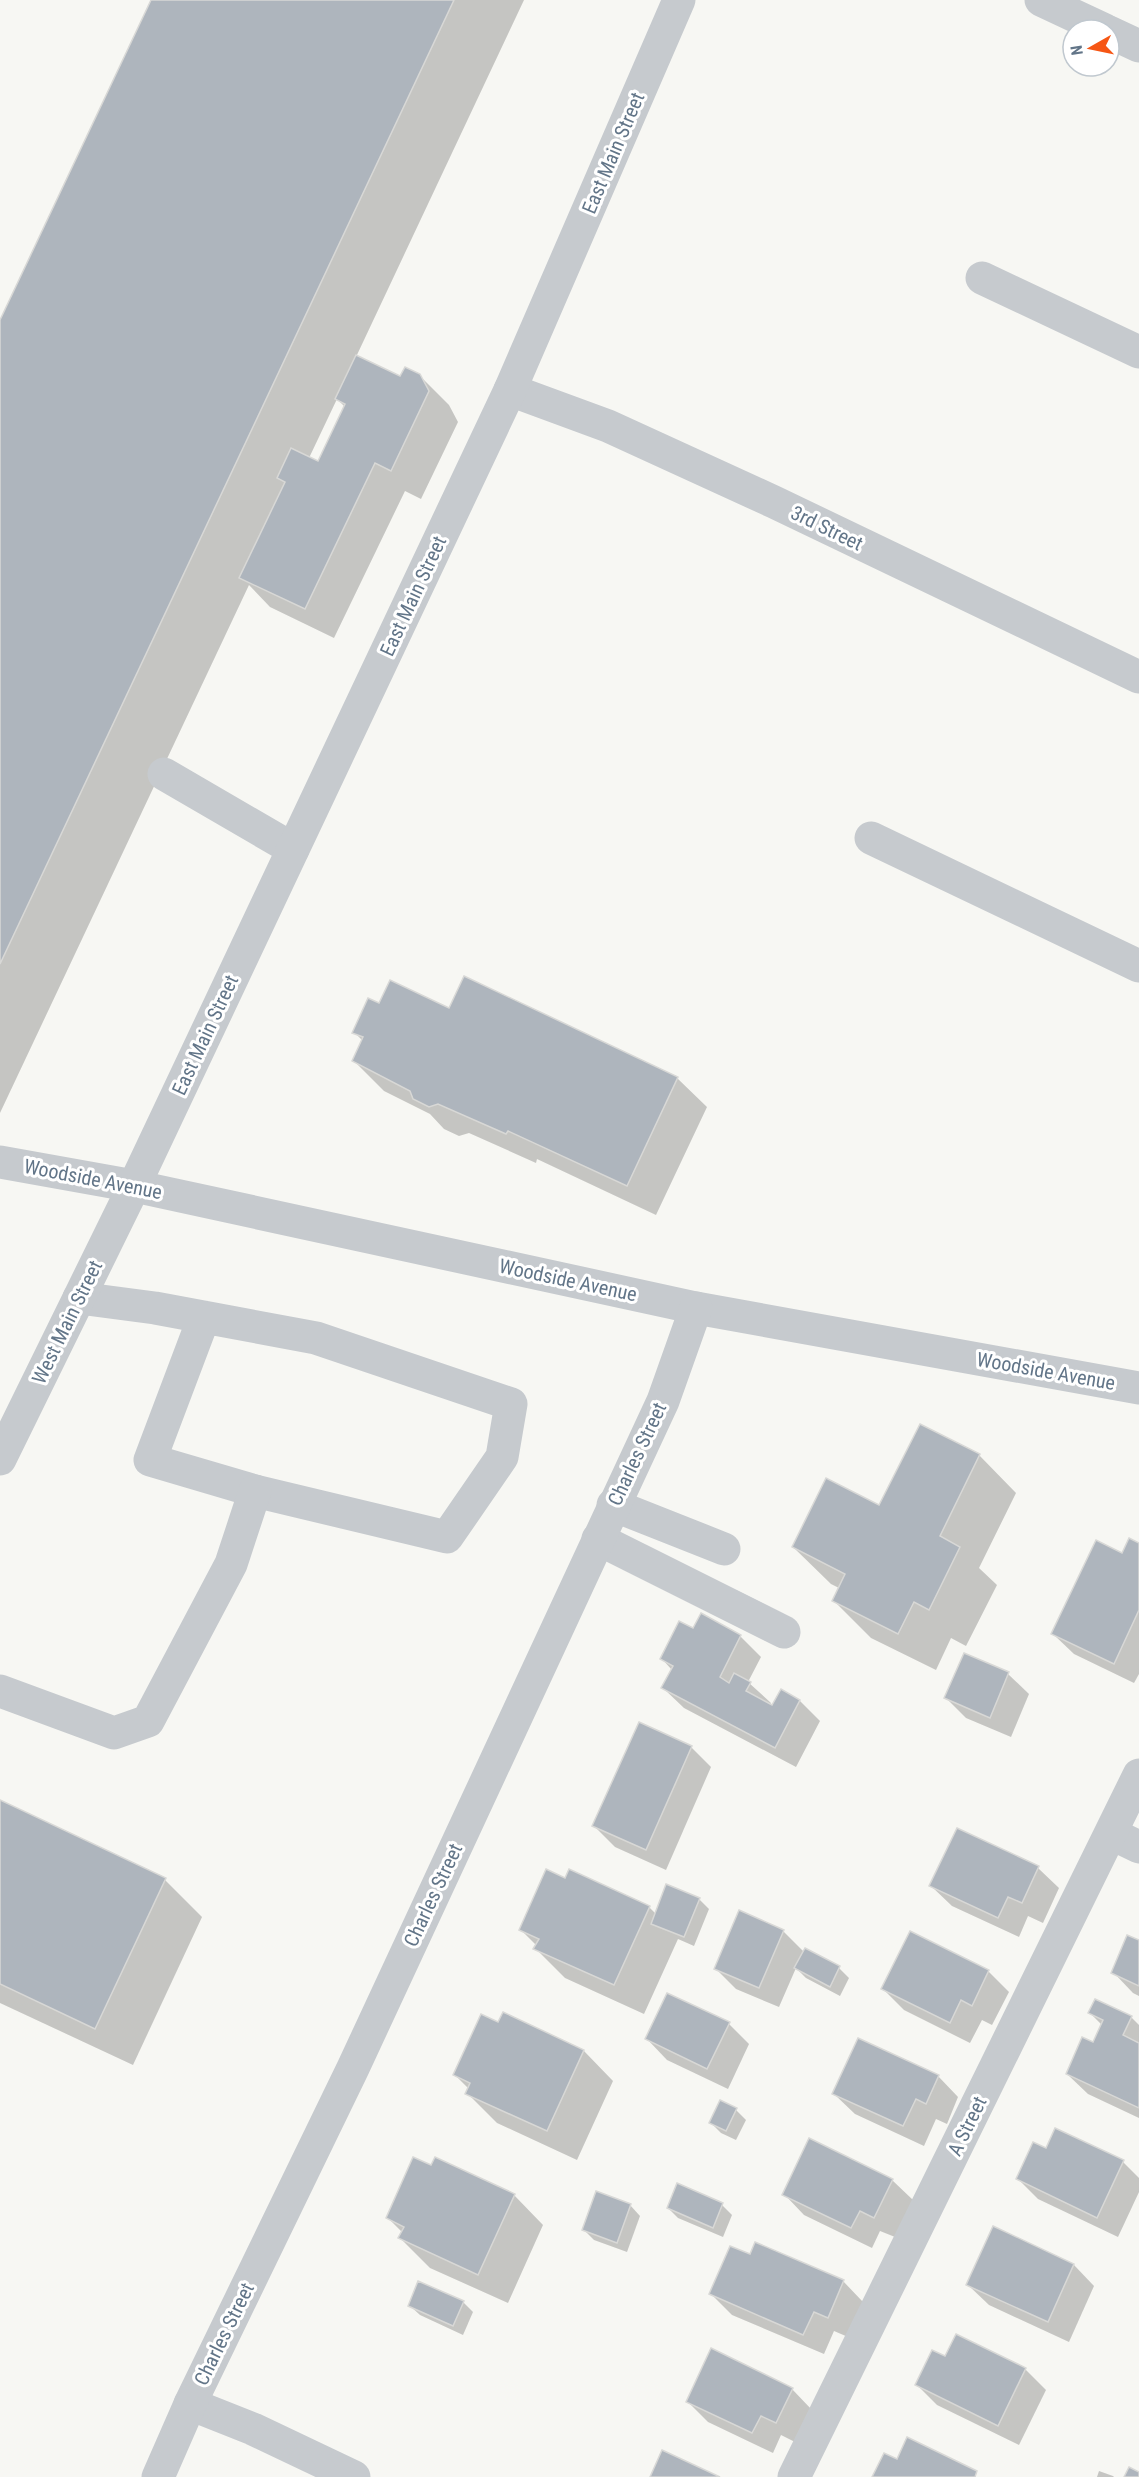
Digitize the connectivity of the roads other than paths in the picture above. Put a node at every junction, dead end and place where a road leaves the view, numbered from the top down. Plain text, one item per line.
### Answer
1 (679, 0) edge
2 (1041, 0) edge
3 (1079, 18) edge
4 (1121, 38) edge
5 (1139, 46) edge
6 (982, 278) dead end
7 (1139, 352) edge
8 (510, 390) junction
9 (1139, 677) edge
10 (164, 774) dead end
11 (871, 838) dead end
12 (293, 849) junction
13 (1139, 966) edge
14 (0, 1162) edge
15 (134, 1186) junction
16 (79, 1298) junction
17 (696, 1308) junction
18 (204, 1317) junction
19 (1139, 1388) edge
20 (0, 1459) edge
21 (255, 1491) junction
22 (614, 1505) junction
23 (598, 1539) junction
24 (724, 1549) dead end
25 (784, 1632) dead end
26 (0, 1691) edge
27 (1139, 1775) edge
28 (1125, 1841) edge
29 (190, 2404) junction
30 (158, 2477) edge
31 (354, 2477) edge
32 (794, 2477) edge

1 - 8 street, East Main Street
2 - 3 street
4 - 5 street
6 - 7 street
8 - 9 street, 3rd Street
8 - 12 street, East Main Street
10 - 12 street
11 - 13 street
12 - 15 street, East Main Street
14 - 15 street, Woodside Avenue
15 - 16 street, West Main Street
15 - 17 street, Woodside Avenue
16 - 18 street
16 - 20 street, West Main Street
17 - 19 street, Woodside Avenue
17 - 22 street, Charles Street
18 - 21 street
18 - 21 street
21 - 26 street
22 - 23 street, Charles Street
22 - 24 street
23 - 25 street
23 - 29 street, Charles Street
27 - 28 street, A Street
28 - 32 street, A Street
29 - 30 street, Charles Street
29 - 31 street

